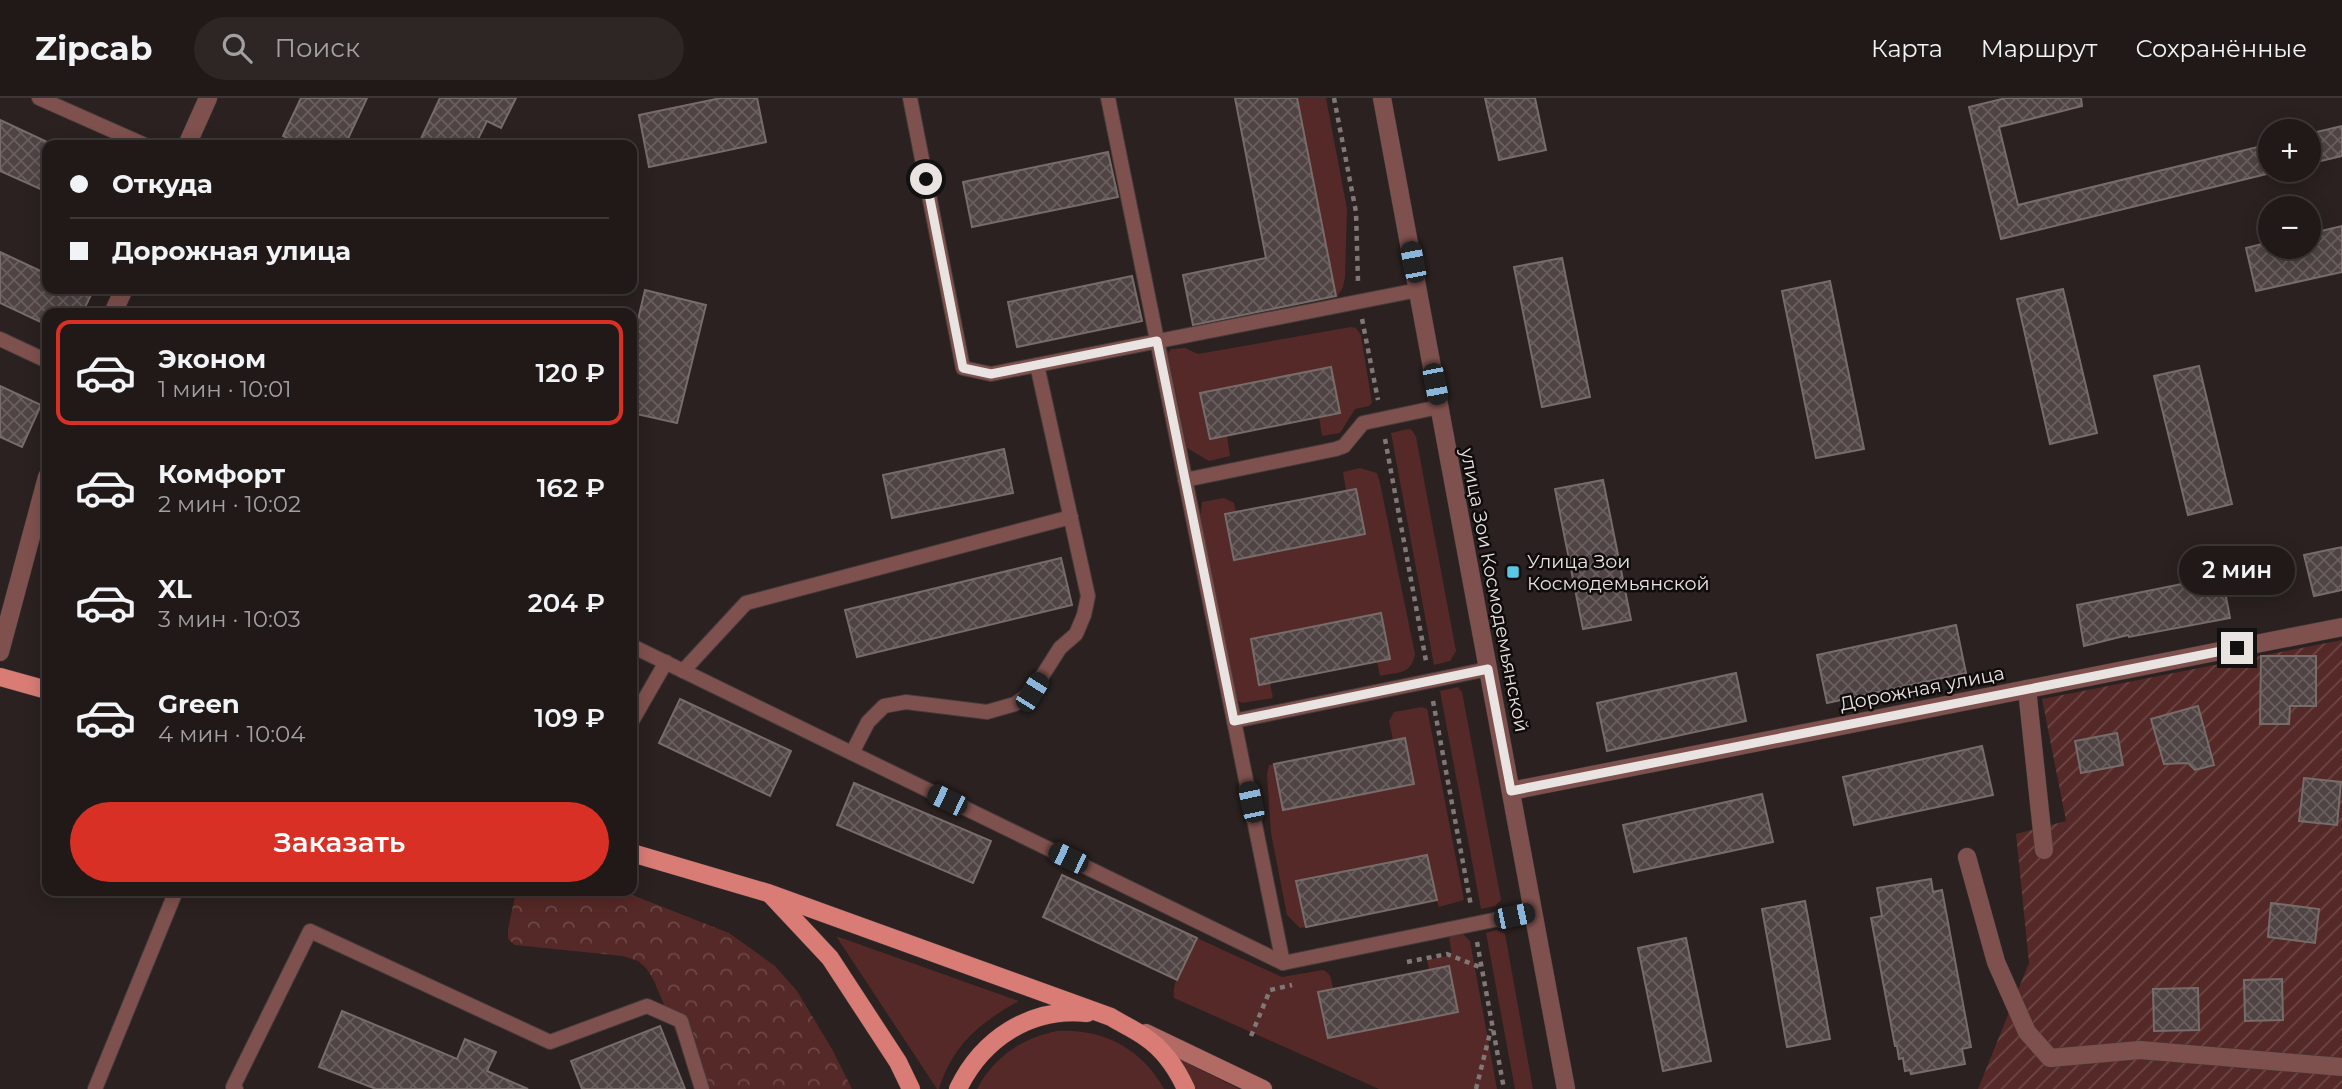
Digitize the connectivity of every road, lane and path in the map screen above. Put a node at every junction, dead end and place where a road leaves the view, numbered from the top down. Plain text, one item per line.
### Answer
1 (39, 98) edge
2 (208, 98) edge
3 (910, 98) edge
4 (1108, 98) edge
5 (1334, 98) edge
6 (1382, 98) edge
7 (134, 140) edge
8 (189, 140) edge
9 (1418, 290) junction
10 (1359, 302) junction
11 (0, 339) edge
12 (1157, 341) junction
13 (42, 359) edge
14 (1037, 365) junction
15 (1439, 407) junction
16 (1185, 480) junction
17 (42, 496) edge
18 (1071, 517) junction
19 (2342, 627) edge
20 (637, 648) edge
21 (0, 652) edge
22 (666, 662) junction
23 (1488, 669) junction
24 (683, 671) junction
25 (0, 677) edge
26 (42, 689) edge
27 (2027, 689) junction
28 (637, 712) edge
29 (1234, 721) junction
30 (852, 753) junction
31 (1511, 791) junction
32 (2044, 850) dead end
33 (637, 854) edge
34 (1968, 857) dead end
35 (768, 893) junction
36 (174, 896) edge
37 (1533, 912) junction
38 (1447, 954) dead end
39 (1283, 963) junction
40 (1482, 969) dead end
41 (1298, 984) dead end
42 (1111, 1017) junction
43 (1492, 1025) dead end
44 (1251, 1036) dead end
45 (2342, 1067) edge
46 (94, 1089) edge
47 (236, 1089) edge
48 (702, 1089) edge
49 (911, 1089) edge
50 (958, 1089) edge
51 (1186, 1089) edge
52 (1263, 1089) edge
53 (1476, 1089) edge
54 (1566, 1089) edge

1 - 7 lane
2 - 8 street
3 - 14 lane
4 - 12 lane
5 - 10 path
6 - 9 street, улица Зои Космодемьянской
9 - 10 lane
9 - 15 street, улица Зои Космодемьянской
10 - 12 lane
11 - 13 lane
12 - 14 lane
12 - 16 lane
14 - 18 lane
15 - 16 lane
15 - 23 street, улица Зои Космодемьянской
16 - 29 lane
17 - 21 street
18 - 24 lane
18 - 30 lane
19 - 27 street, Дорожная улица
20 - 22 lane
22 - 24 lane
22 - 28 lane
23 - 29 lane
23 - 31 street, улица Зои Космодемьянской
24 - 30 lane
25 - 26 main road
27 - 31 street, Дорожная улица
27 - 32 street
29 - 39 lane
30 - 39 lane
31 - 37 street, улица Зои Космодемьянской
33 - 35 main road
34 - 45 street
35 - 42 main road
35 - 49 main road
36 - 46 lane
37 - 39 lane
37 - 54 street, улица Зои Космодемьянской
38 - 40 path
41 - 44 path
42 - 50 main road
42 - 51 main road
42 - 52 main road
43 - 53 path
47 - 48 lane

